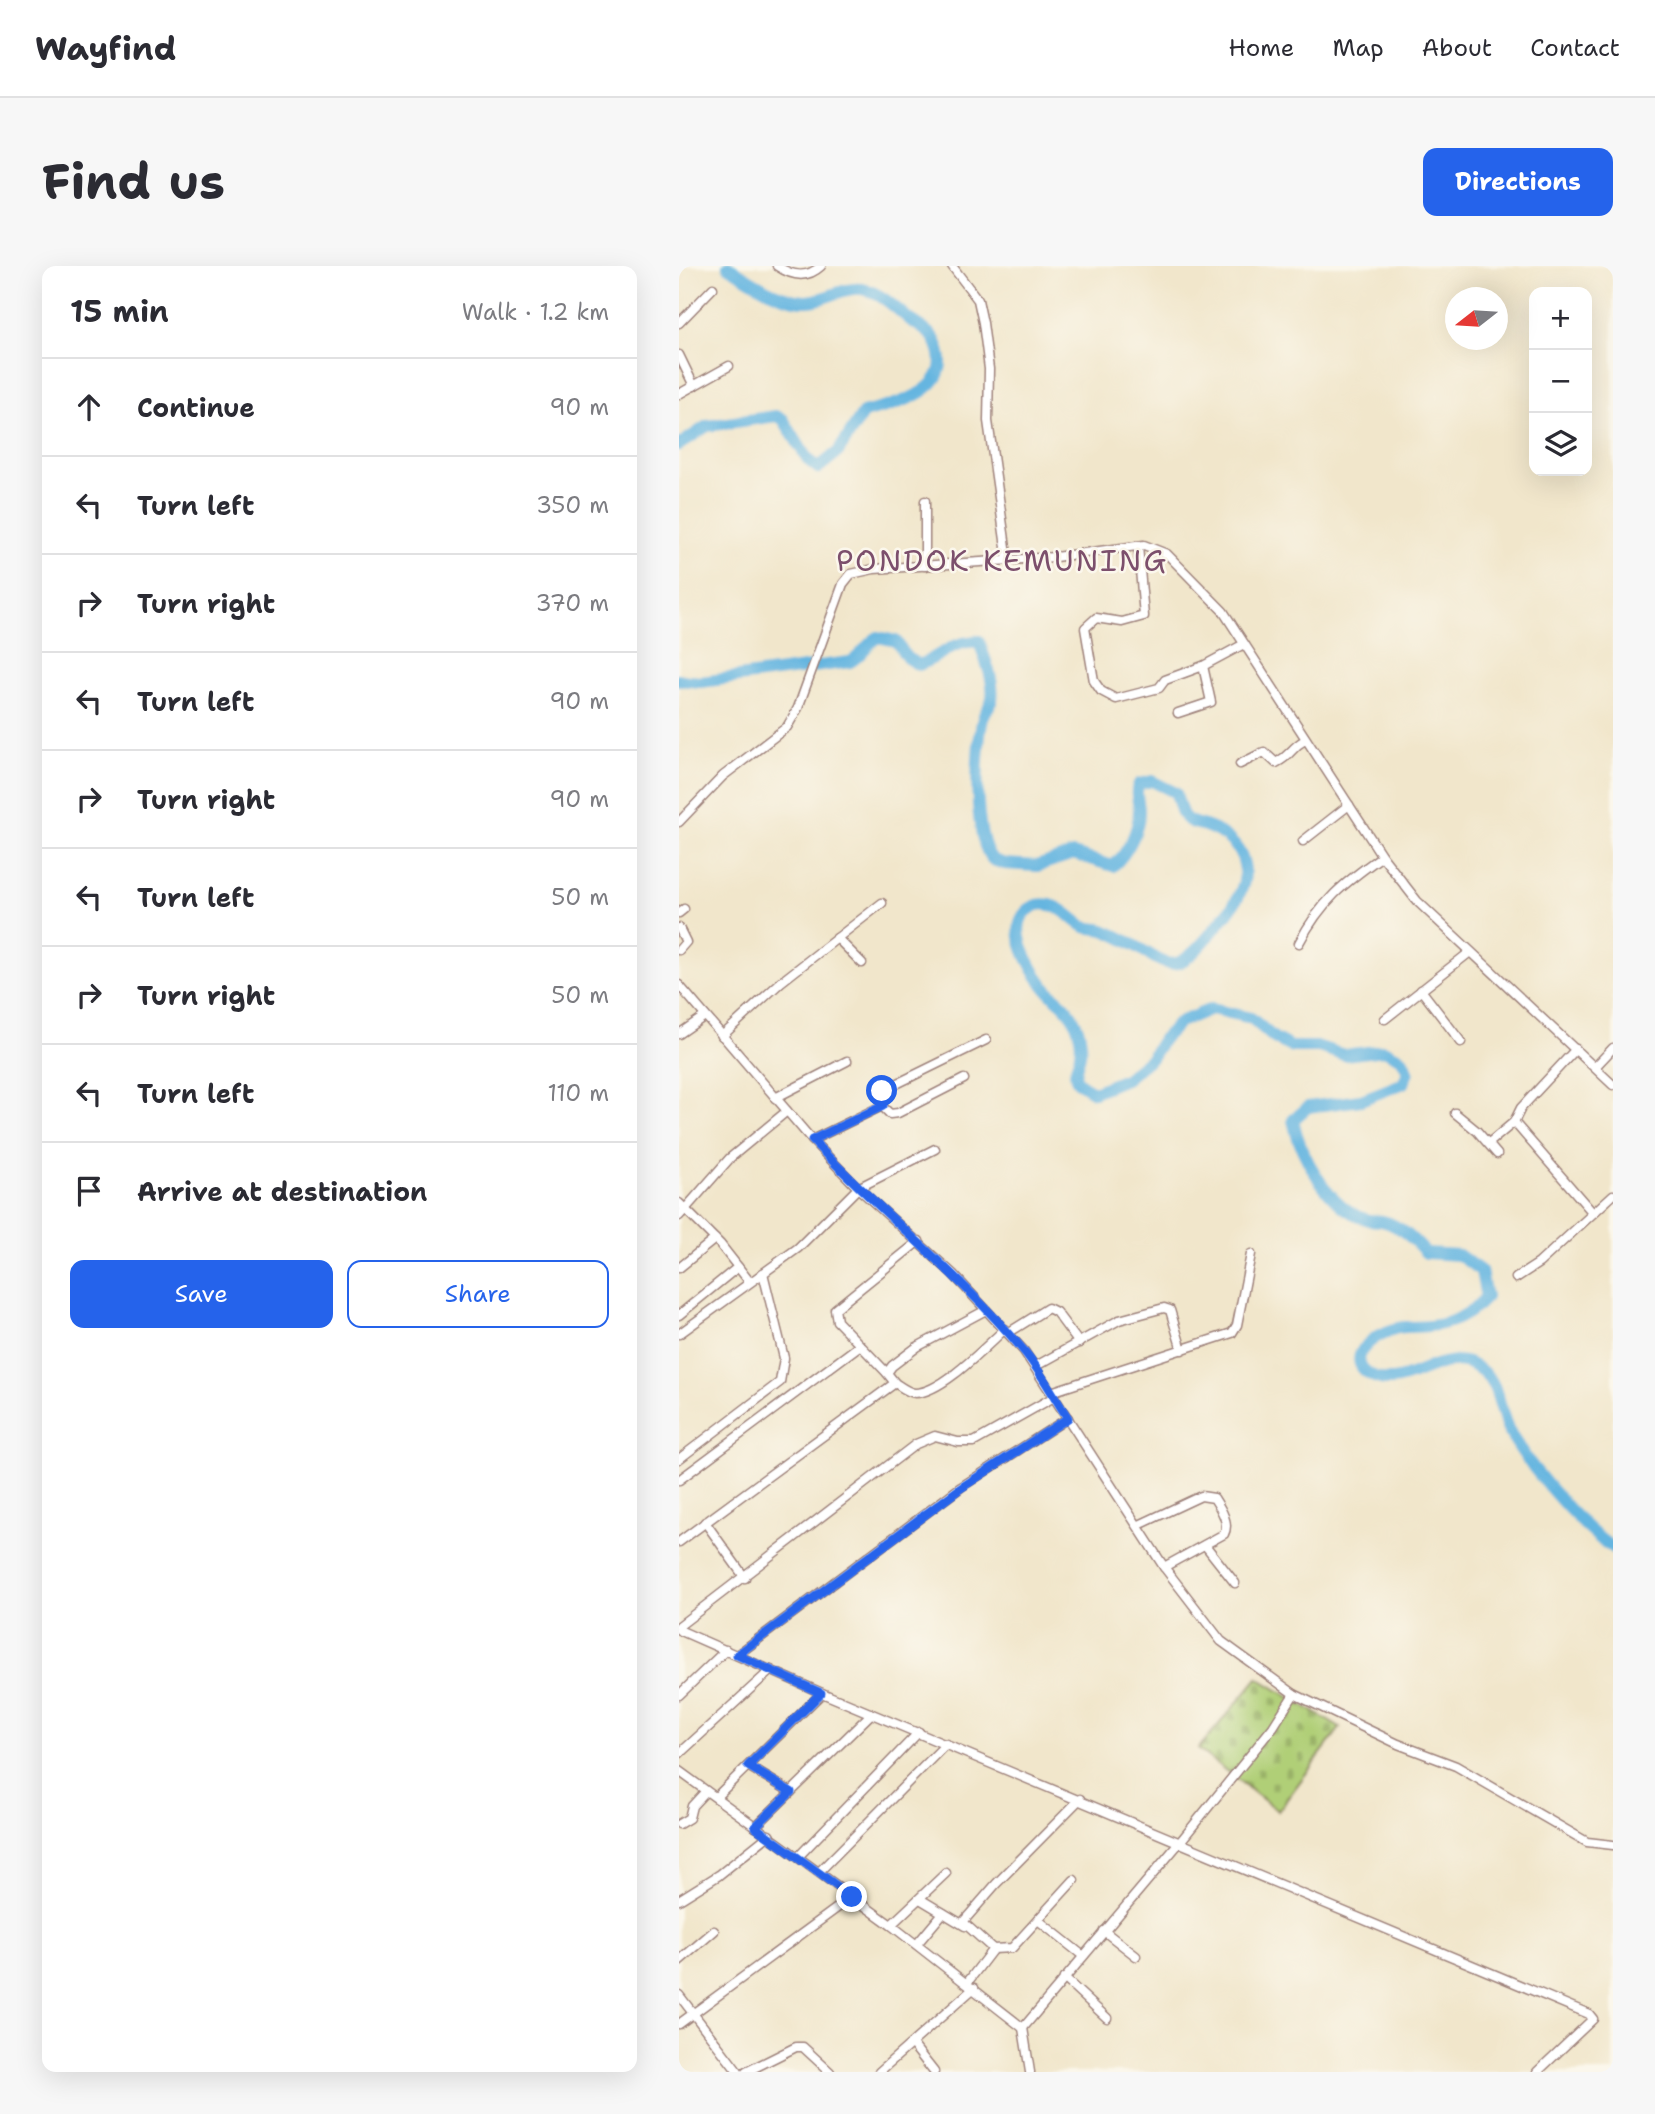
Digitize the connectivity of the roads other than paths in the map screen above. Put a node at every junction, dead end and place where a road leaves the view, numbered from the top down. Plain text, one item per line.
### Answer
1 (777, 266) edge
2 (821, 266) edge
3 (952, 266) edge
4 (713, 288) dead end
5 (679, 323) edge
6 (679, 355) edge
7 (729, 366) dead end
8 (694, 386) junction
9 (679, 394) edge
10 (925, 501) dead end
11 (1138, 546) junction
12 (1008, 561) junction
13 (925, 566) junction
14 (1244, 644) junction
15 (1203, 666) junction
16 (1178, 713) dead end
17 (1305, 740) junction
18 (1240, 764) dead end
19 (1349, 805) junction
20 (679, 821) edge
21 (1303, 841) dead end
22 (1382, 856) junction
23 (881, 903) dead end
24 (679, 928) edge
25 (837, 938) junction
26 (1299, 943) dead end
27 (679, 950) edge
28 (1470, 952) junction
29 (862, 963) dead end
30 (679, 985) edge
31 (1421, 990) junction
32 (705, 1016) junction
33 (1385, 1019) dead end
34 (679, 1034) edge
35 (723, 1036) junction
36 (986, 1040) dead end
37 (1461, 1042) dead end
38 (1613, 1048) edge
39 (1576, 1049) junction
40 (847, 1061) dead end
41 (1596, 1066) junction
42 (964, 1079) dead end
43 (1613, 1085) edge
44 (775, 1098) junction
45 (883, 1106) junction
46 (787, 1111) junction
47 (1455, 1114) dead end
48 (1514, 1122) junction
49 (812, 1140) junction
50 (1489, 1143) junction
51 (935, 1149) dead end
52 (1497, 1154) dead end
53 (858, 1188) junction
54 (1613, 1195) edge
55 (679, 1203) edge
56 (687, 1210) junction
57 (1593, 1213) junction
58 (679, 1216) edge
59 (715, 1239) junction
60 (919, 1241) junction
61 (1251, 1254) dead end
62 (738, 1267) junction
63 (679, 1268) edge
64 (763, 1273) junction
65 (1516, 1278) dead end
66 (750, 1281) junction
67 (986, 1310) junction
68 (679, 1315) edge
69 (1007, 1331) junction
70 (680, 1333) edge
71 (1079, 1343) junction
72 (859, 1346) junction
73 (1182, 1350) junction
74 (1036, 1366) junction
75 (887, 1373) junction
76 (895, 1383) junction
77 (1053, 1395) junction
78 (1068, 1418) junction
79 (679, 1459) edge
80 (679, 1480) edge
81 (705, 1522) junction
82 (1139, 1525) junction
83 (679, 1542) edge
84 (1205, 1545) junction
85 (1164, 1567) junction
86 (745, 1578) junction
87 (1235, 1583) dead end
88 (679, 1628) edge
89 (726, 1650) junction
90 (737, 1655) junction
91 (771, 1670) junction
92 (821, 1693) junction
93 (1294, 1694) junction
94 (679, 1695) edge
95 (871, 1714) junction
96 (919, 1732) junction
97 (946, 1744) junction
98 (679, 1754) edge
99 (748, 1766) junction
100 (679, 1771) edge
101 (706, 1791) junction
102 (791, 1792) junction
103 (716, 1797) junction
104 (1080, 1799) junction
105 (679, 1824) edge
106 (755, 1827) junction
107 (769, 1835) junction
108 (1180, 1842) junction
109 (1613, 1845) edge
110 (798, 1857) junction
111 (819, 1872) junction
112 (946, 1873) dead end
113 (1074, 1880) dead end
114 (852, 1897) junction
115 (920, 1899) junction
116 (679, 1900) edge
117 (943, 1913) junction
118 (1038, 1920) junction
119 (891, 1925) junction
120 (965, 1926) junction
121 (714, 1931) dead end
122 (1104, 1931) junction
123 (917, 1944) junction
124 (993, 1949) junction
125 (1082, 1955) junction
126 (1136, 1956) dead end
127 (679, 1961) edge
128 (1064, 1978) junction
129 (971, 1986) junction
130 (679, 1995) edge
131 (692, 2013) junction
132 (1107, 2018) dead end
133 (679, 2024) edge
134 (1023, 2028) junction
135 (912, 2044) junction
136 (738, 2072) edge
137 (747, 2072) edge
138 (830, 2072) edge
139 (879, 2072) edge
140 (934, 2072) edge
141 (1030, 2072) edge
142 (1537, 2072) edge

1 - 2 street
3 - 12 street
4 - 5 street
6 - 8 street
7 - 8 street
8 - 9 street
10 - 13 street
11 - 12 street
11 - 14 street
11 - 15 street
12 - 13 street
13 - 20 street
14 - 15 street
14 - 17 street
15 - 16 street
17 - 18 street
17 - 19 street
19 - 21 street
19 - 22 street
22 - 26 street
22 - 28 street
23 - 25 street
24 - 27 street
25 - 29 street
25 - 35 street
28 - 31 street
28 - 39 street
30 - 32 street
31 - 33 street
31 - 37 street
32 - 34 street
32 - 35 street
35 - 44 street
36 - 45 street
38 - 41 street
39 - 41 street
39 - 48 street
40 - 44 street
41 - 43 street
42 - 45 street
44 - 46 street
45 - 49 street
46 - 49 street
46 - 56 street
47 - 50 street
48 - 50 street
48 - 57 street
49 - 53 street
50 - 52 street
51 - 53 street
53 - 60 street
53 - 64 street
54 - 57 street
55 - 56 street
56 - 58 street
56 - 59 street
57 - 65 street
59 - 62 street
59 - 63 street
60 - 67 street
60 - 72 street
61 - 73 street
62 - 66 street
62 - 68 street
64 - 66 street
64 - 79 street
66 - 70 street
67 - 69 street
67 - 75 street
69 - 71 street
69 - 74 street
69 - 76 street
71 - 73 street
71 - 74 street
72 - 75 street
72 - 80 street
73 - 77 street
74 - 77 street
75 - 76 street
76 - 81 street
77 - 78 street
77 - 86 street
78 - 82 street
78 - 90 street
81 - 83 street
81 - 86 street
82 - 84 street
82 - 85 street
84 - 85 street
84 - 87 street
85 - 93 street
86 - 88 street
88 - 89 street
89 - 90 street
89 - 94 street
90 - 91 street
91 - 92 street
91 - 98 street
92 - 95 street
92 - 99 street
93 - 108 street
93 - 109 street
95 - 96 street
95 - 102 street
96 - 97 street
96 - 110 street
97 - 104 street
97 - 111 street
99 - 102 street
99 - 103 street
100 - 101 street
101 - 103 street
101 - 105 street
102 - 106 street
103 - 106 street
104 - 108 street
104 - 120 street
106 - 107 street
107 - 110 street
107 - 116 street
108 - 122 street
108 - 142 street
110 - 111 street
111 - 114 street
112 - 115 street
113 - 118 street
114 - 119 street
114 - 131 street
115 - 117 street
115 - 119 street
117 - 120 street
117 - 123 street
118 - 124 street
118 - 125 street
119 - 123 street
120 - 124 street
121 - 127 street
122 - 125 street
122 - 126 street
123 - 129 street
124 - 129 street
125 - 128 street
128 - 132 street
128 - 134 street
129 - 134 street
129 - 135 street
130 - 131 street
131 - 133 street
131 - 136 street
134 - 141 street
135 - 139 street
135 - 140 street
137 - 138 street

